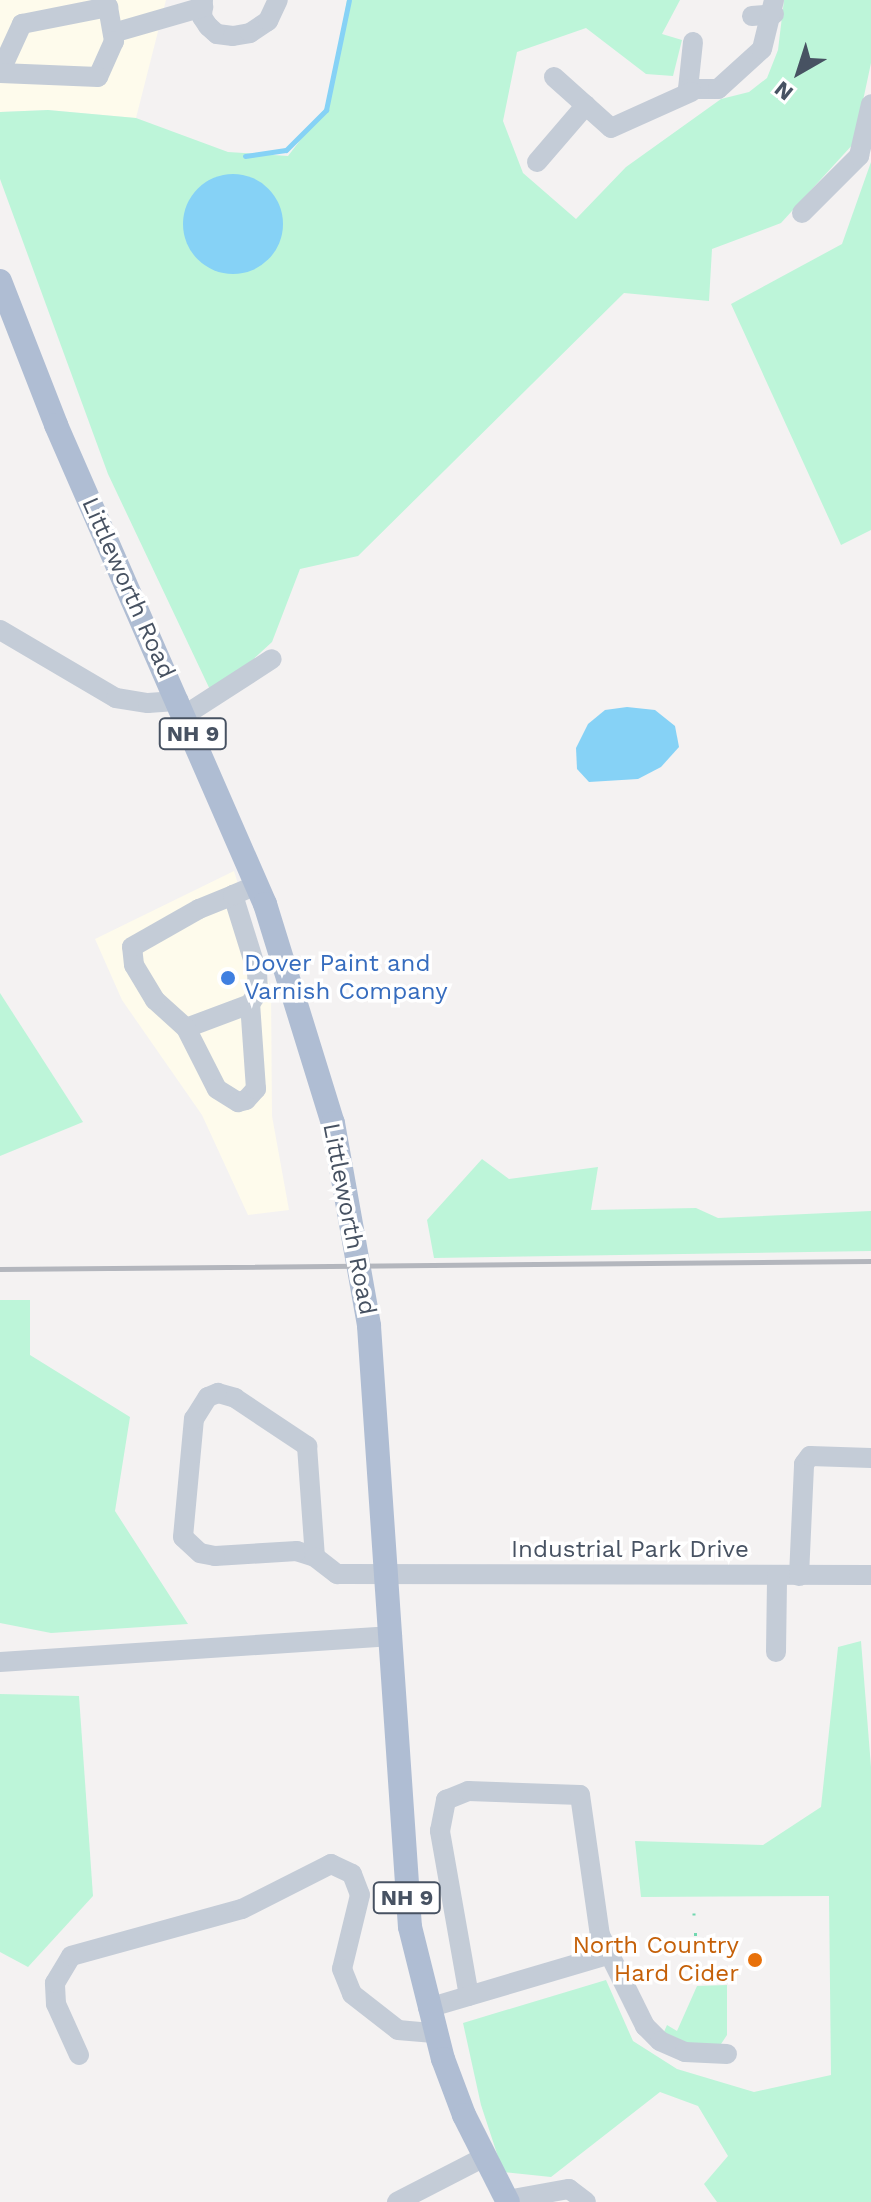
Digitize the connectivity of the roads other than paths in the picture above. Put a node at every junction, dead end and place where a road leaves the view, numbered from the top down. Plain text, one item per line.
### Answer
1 (278, 0) edge
2 (107, 4) edge
3 (203, 4) edge
4 (774, 7) edge
5 (752, 16) dead end
6 (113, 33) junction
7 (693, 42) dead end
8 (0, 73) edge
9 (554, 77) dead end
10 (691, 92) junction
11 (871, 104) edge
12 (586, 105) junction
13 (537, 162) dead end
14 (802, 213) dead end
15 (0, 281) edge
16 (0, 630) edge
17 (272, 659) dead end
18 (182, 708) junction
19 (257, 885) junction
20 (233, 895) junction
21 (250, 1004) junction
22 (186, 1028) junction
23 (871, 1458) edge
24 (315, 1557) junction
25 (871, 1575) edge
26 (389, 1576) junction
27 (777, 1576) junction
28 (799, 1576) junction
29 (392, 1636) junction
30 (776, 1652) dead end
31 (0, 1662) edge
32 (610, 1954) junction
33 (469, 1996) junction
34 (428, 2008) junction
35 (434, 2033) junction
36 (727, 2054) dead end
37 (79, 2055) dead end
38 (484, 2157) junction
39 (507, 2201) edge
40 (397, 2202) edge
41 (586, 2202) edge

1 - 3 street
2 - 6 street
2 - 8 street
3 - 6 street
4 - 5 street
4 - 10 street
6 - 8 street
7 - 10 street
9 - 12 street
10 - 12 street
11 - 14 street
12 - 13 street
15 - 18 main road, Littleworth Road / NH 9
16 - 18 street
17 - 18 street
18 - 19 main road, Littleworth Road / NH 9
19 - 20 street
19 - 26 main road, Littleworth Road / NH 9
20 - 21 street
20 - 22 street
21 - 22 street
21 - 22 street
23 - 28 street
24 - 24 street
24 - 26 street, Industrial Park Drive
25 - 28 street, Industrial Park Drive
26 - 27 street, Industrial Park Drive
26 - 29 main road, Littleworth Road / NH 9
27 - 28 street, Industrial Park Drive
27 - 30 street
29 - 31 street
29 - 34 main road, Littleworth Road / NH 9
32 - 33 street
32 - 33 street
32 - 36 street
33 - 34 street
34 - 35 main road, Littleworth Road / NH 9
35 - 37 street
35 - 38 main road, Littleworth Road / NH 9
38 - 39 main road, Littleworth Road / NH 9
38 - 40 street
39 - 41 street

